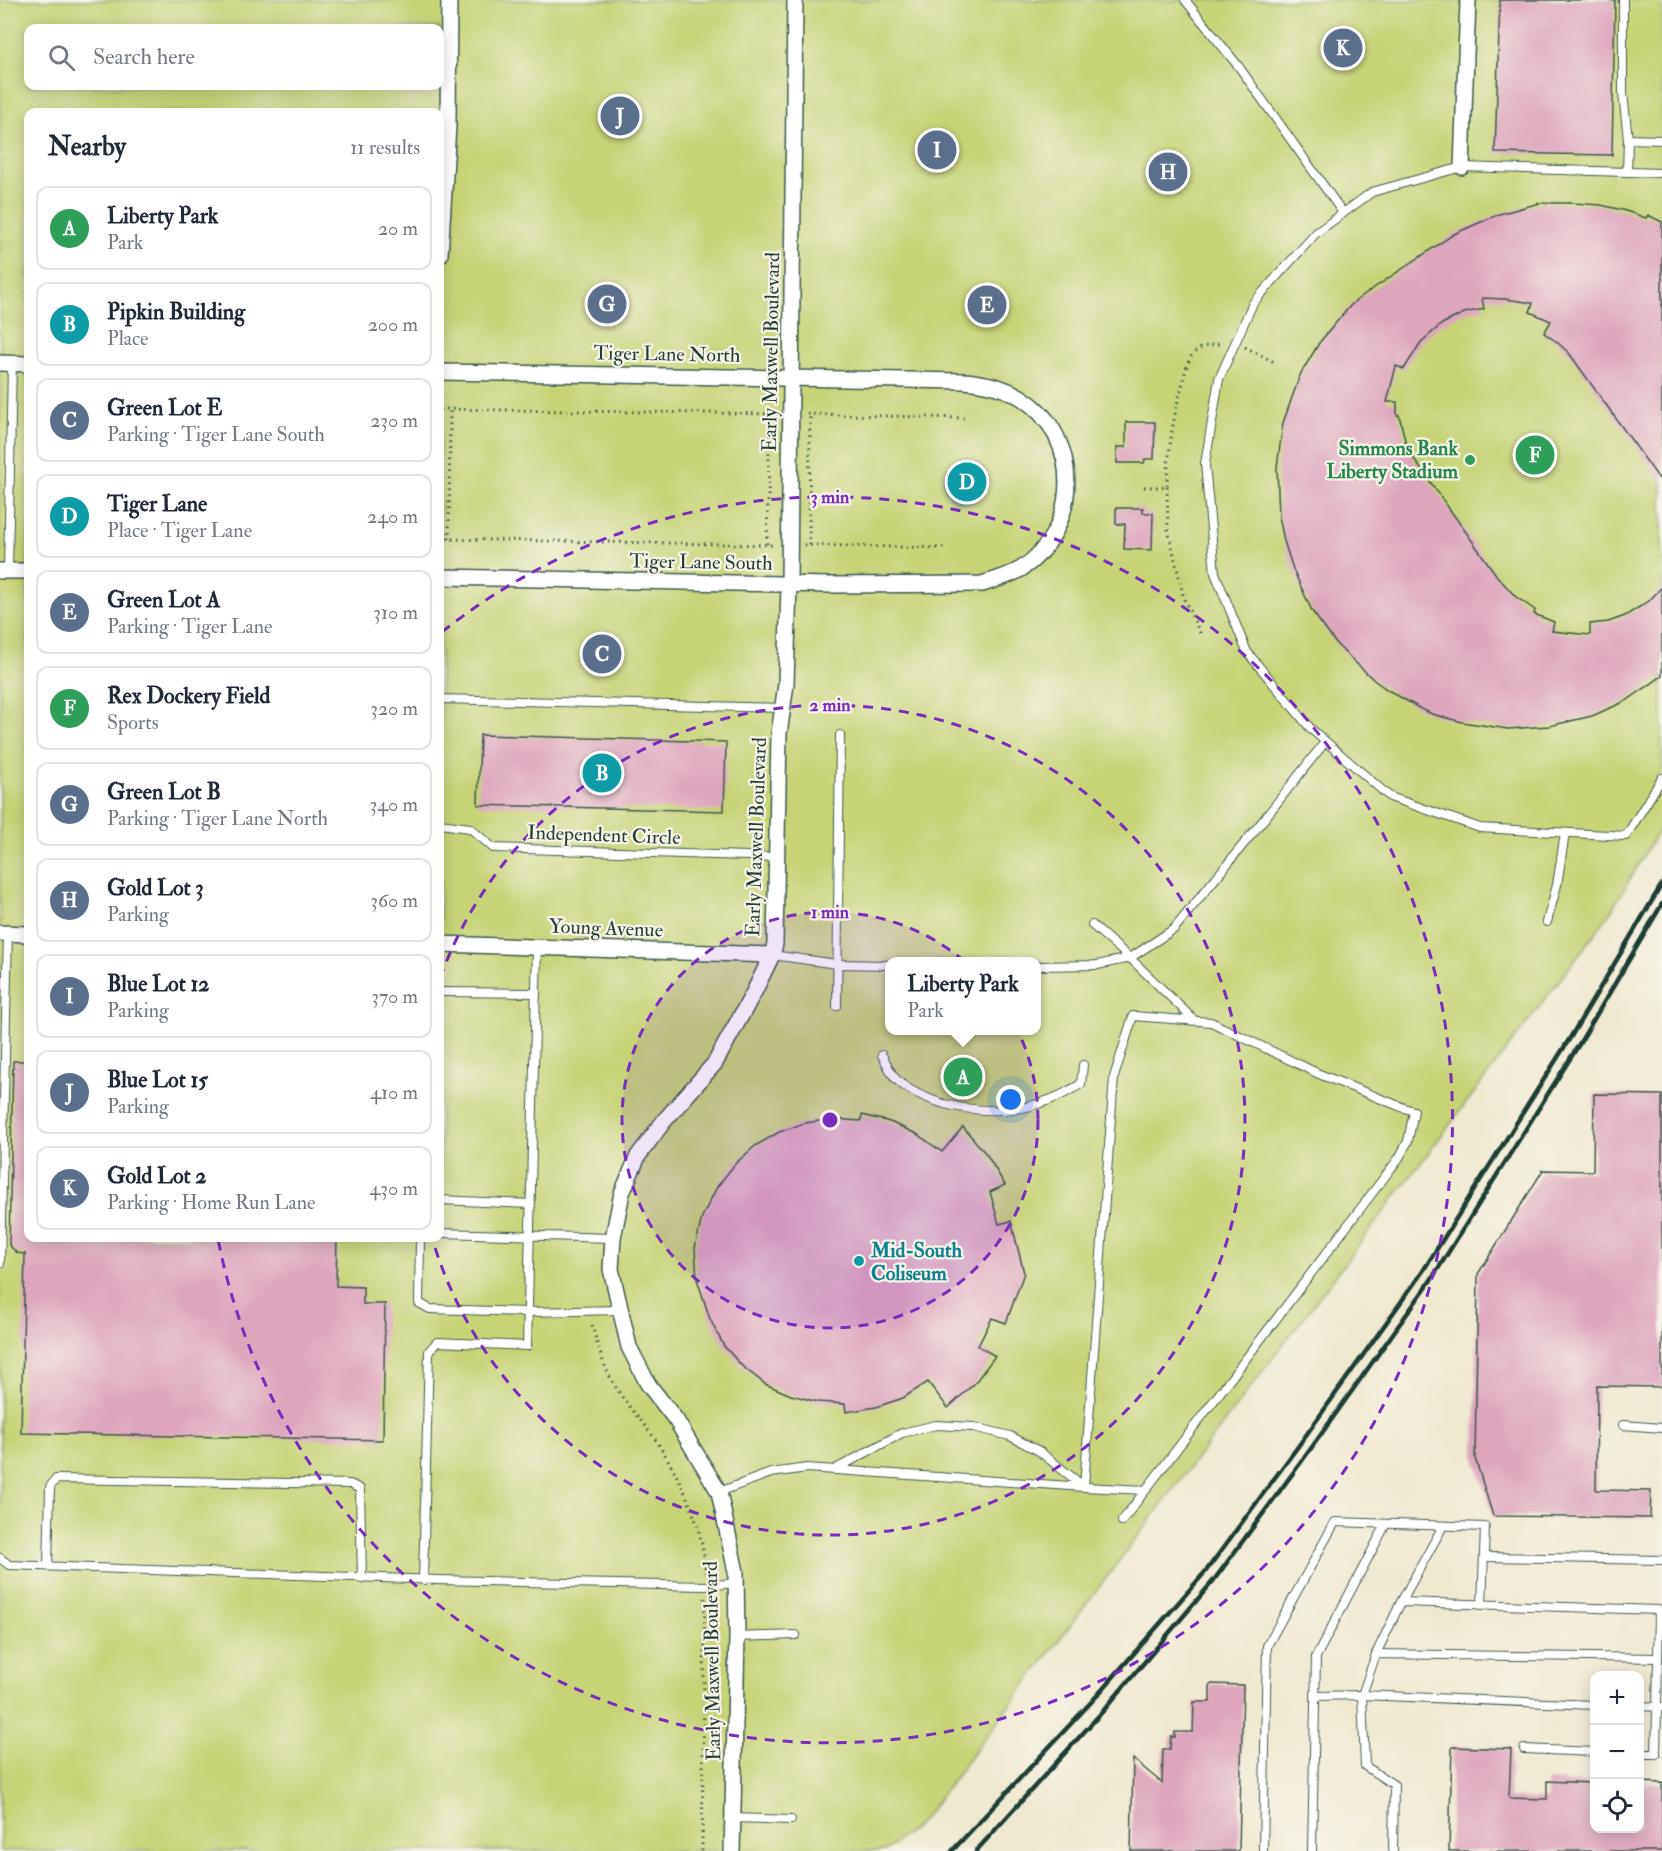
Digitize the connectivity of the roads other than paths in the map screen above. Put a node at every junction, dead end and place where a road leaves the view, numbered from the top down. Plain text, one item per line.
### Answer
1 (449, 0) edge
2 (795, 0) edge
3 (1185, 0) edge
4 (1468, 0) edge
5 (1623, 0) edge
6 (1628, 140) junction
7 (1662, 140) edge
8 (1462, 167) junction
9 (1627, 172) junction
10 (1662, 173) edge
11 (444, 190) edge
12 (1343, 213) junction
13 (6, 364) edge
14 (24, 364) edge
15 (444, 372) edge
16 (792, 378) junction
17 (965, 381) joint
18 (4, 571) edge
19 (24, 571) edge
20 (444, 577) edge
21 (789, 585) junction
22 (444, 699) edge
23 (783, 708) junction
24 (840, 735) dead end
25 (1326, 742) junction
26 (1662, 778) edge
27 (444, 825) edge
28 (1565, 833) junction
29 (776, 857) junction
30 (1547, 922) dead end
31 (1092, 925) dead end
32 (4, 933) edge
33 (24, 933) edge
34 (444, 944) edge
35 (537, 947) junction
36 (772, 955) junction
37 (1130, 958) junction
38 (837, 964) junction
39 (885, 965) edge
40 (1041, 966) edge
41 (444, 992) edge
42 (536, 993) junction
43 (837, 1006) dead end
44 (1194, 1021) junction
45 (882, 1055) dead end
46 (1083, 1065) dead end
47 (444, 1200) edge
48 (531, 1204) junction
49 (444, 1233) edge
50 (530, 1236) junction
51 (613, 1238) junction
52 (420, 1242) edge
53 (0, 1264) edge
54 (620, 1310) junction
55 (528, 1312) junction
56 (1623, 1425) dead end
57 (1662, 1428) edge
58 (834, 1470) junction
59 (1084, 1487) junction
60 (1146, 1490) junction
61 (719, 1492) junction
62 (1122, 1521) dead end
63 (1386, 1524) junction
64 (1443, 1526) junction
65 (1484, 1557) junction
66 (0, 1558) edge
67 (1662, 1560) edge
68 (48, 1566) junction
69 (362, 1578) junction
70 (423, 1580) junction
71 (736, 1582) junction
72 (1401, 1602) junction
73 (1482, 1605) junction
74 (1660, 1608) edge
75 (1660, 1631) edge
76 (796, 1635) dead end
77 (737, 1637) junction
78 (1376, 1654) junction
79 (1658, 1658) junction
80 (1362, 1695) junction
81 (1316, 1696) junction
82 (1590, 1705) edge
83 (1644, 1706) edge
84 (1660, 1707) edge
85 (1524, 1749) dead end
86 (1590, 1752) edge
87 (1644, 1754) edge
88 (733, 1818) junction
89 (791, 1820) dead end
90 (732, 1851) edge
91 (1263, 1851) edge
92 (1312, 1851) edge
93 (1393, 1851) edge

1 - 11 street
2 - 16 street, Early Maxwell Boulevard
3 - 12 lane
4 - 8 street
5 - 6 lane
6 - 7 lane
6 - 9 lane
8 - 9 lane
8 - 12 lane
9 - 10 lane
12 - 25 lane
13 - 14 street
13 - 18 lane
15 - 16 street, Tiger Lane North
16 - 17 street, Tiger Lane North
16 - 21 street, Early Maxwell Boulevard
17 - 21 street, Tiger Lane South
18 - 19 street
20 - 21 street, Tiger Lane South
21 - 23 street, Early Maxwell Boulevard
22 - 23 lane
23 - 29 street, Early Maxwell Boulevard
24 - 38 lane
25 - 28 lane
25 - 37 lane
26 - 28 lane
27 - 29 lane, Independent Circle
28 - 30 lane
29 - 36 street, Early Maxwell Boulevard
31 - 37 lane
32 - 33 street
32 - 53 lane
34 - 35 street, Young Avenue
35 - 36 street, Young Avenue
35 - 42 lane
36 - 38 lane
36 - 51 street, Early Maxwell Boulevard
37 - 40 lane
37 - 44 lane
38 - 39 lane
38 - 43 lane
41 - 42 lane
42 - 48 lane
44 - 59 lane
44 - 60 lane
45 - 46 lane
47 - 48 lane
48 - 50 lane
49 - 50 lane
50 - 51 lane
50 - 55 lane
51 - 54 street, Early Maxwell Boulevard
52 - 55 lane
54 - 55 lane
54 - 61 street, Early Maxwell Boulevard
55 - 70 lane
56 - 57 lane
58 - 59 lane
58 - 59 lane
58 - 61 lane
59 - 60 lane
60 - 62 lane
61 - 71 street, Early Maxwell Boulevard
63 - 64 lane
63 - 81 lane
63 - 91 lane
64 - 65 lane
64 - 72 lane
65 - 67 lane
65 - 73 lane
66 - 68 lane
68 - 69 lane
68 - 69 lane
69 - 70 lane
70 - 71 lane
71 - 77 street, Early Maxwell Boulevard
72 - 73 lane
72 - 78 lane
73 - 74 lane
74 - 75 lane
75 - 79 lane
76 - 77 lane
77 - 88 street, Early Maxwell Boulevard
78 - 79 lane
78 - 80 lane
79 - 84 lane
80 - 81 lane
80 - 82 lane
80 - 93 lane
81 - 92 lane
83 - 84 lane
84 - 87 lane
85 - 86 lane
88 - 89 lane
88 - 90 street, Early Maxwell Boulevard

